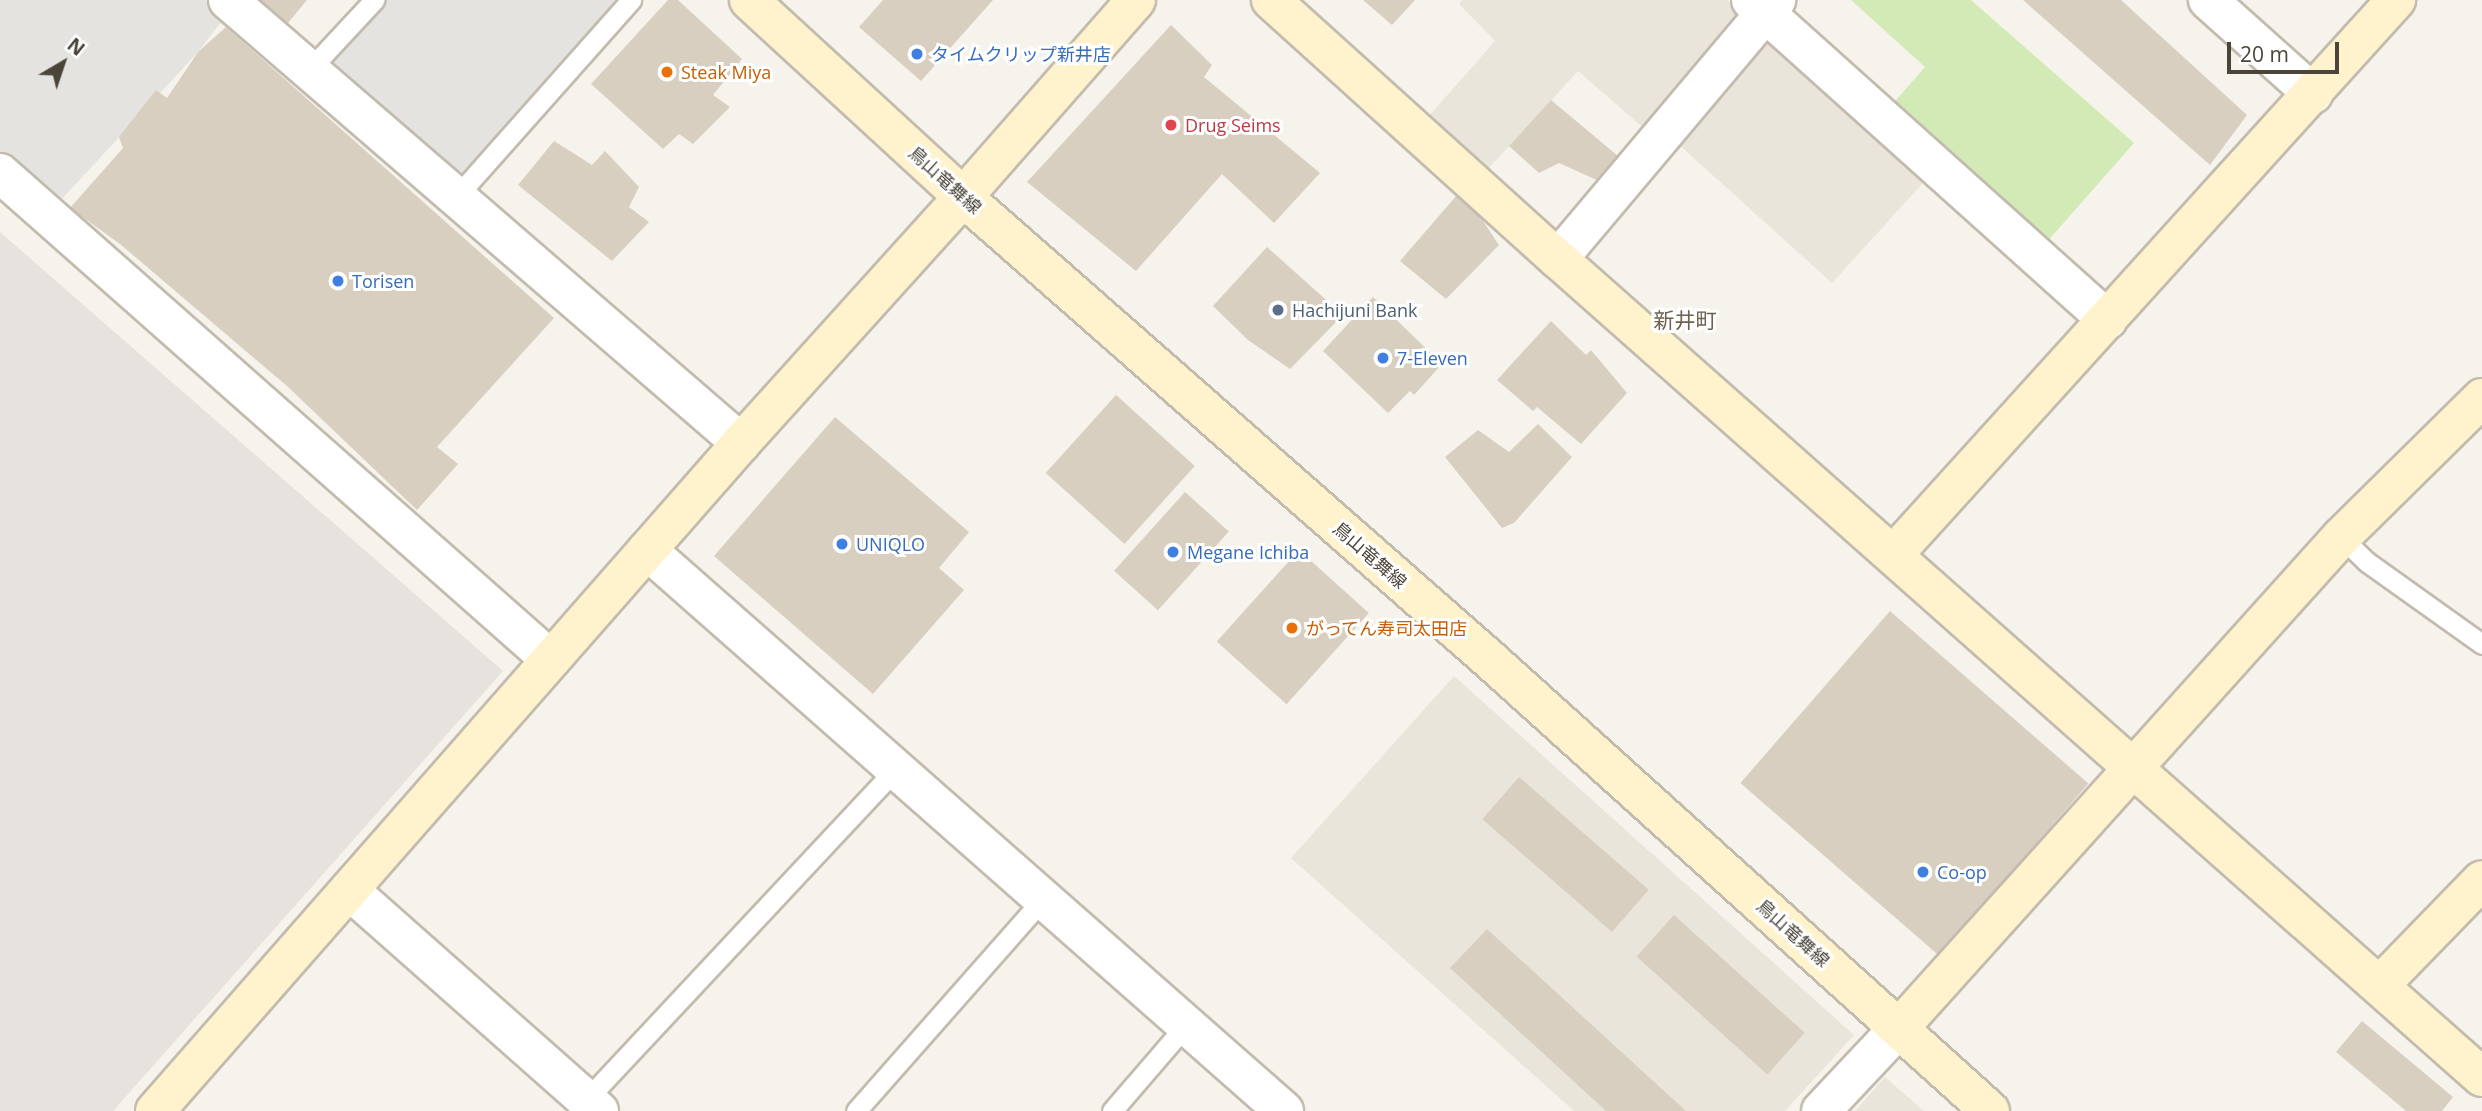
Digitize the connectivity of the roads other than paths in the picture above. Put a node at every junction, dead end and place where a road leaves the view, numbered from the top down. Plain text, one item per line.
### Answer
1 (228, 0) edge
2 (373, 0) edge
3 (631, 0) edge
4 (749, 0) edge
5 (1136, 0) edge
6 (1270, 0) edge
7 (2208, 0) edge
8 (2396, 0) edge
9 (1764, 4) edge
10 (309, 71) junction
11 (2313, 94) junction
12 (0, 173) edge
13 (456, 197) junction
14 (964, 197) junction
15 (1558, 259) junction
16 (2108, 320) junction
17 (2482, 398) edge
18 (741, 443) junction
19 (2341, 537) junction
20 (647, 550) junction
21 (1894, 555) junction
22 (2482, 644) edge
23 (551, 660) junction
24 (2133, 766) junction
25 (896, 769) junction
26 (2482, 880) edge
27 (349, 890) junction
28 (1043, 899) junction
29 (2380, 985) junction
30 (1186, 1025) junction
31 (1900, 1027) junction
32 (2482, 1077) edge
33 (593, 1105) edge
34 (155, 1111) edge
35 (856, 1111) edge
36 (1112, 1111) edge
37 (1284, 1111) edge
38 (1821, 1111) edge
39 (1990, 1111) edge

1 - 10 street
2 - 10 lane
3 - 13 lane
4 - 14 street, 鳥山竜舞線
5 - 14 street
6 - 15 street
7 - 11 street
8 - 11 street
9 - 15 street
9 - 16 street
10 - 13 street
11 - 16 street
12 - 23 street
13 - 18 street
14 - 18 street
14 - 31 street, 鳥山竜舞線
15 - 21 street
16 - 21 street
17 - 19 street
18 - 20 street
19 - 22 lane
19 - 24 street
20 - 23 street
20 - 25 street
21 - 24 street
23 - 27 street
24 - 29 street
24 - 31 street
25 - 28 street
25 - 33 lane
26 - 29 street
27 - 33 street
27 - 34 street
28 - 30 street
28 - 35 lane
29 - 32 street
30 - 36 lane
30 - 37 street
31 - 38 street
31 - 39 street, 鳥山竜舞線

